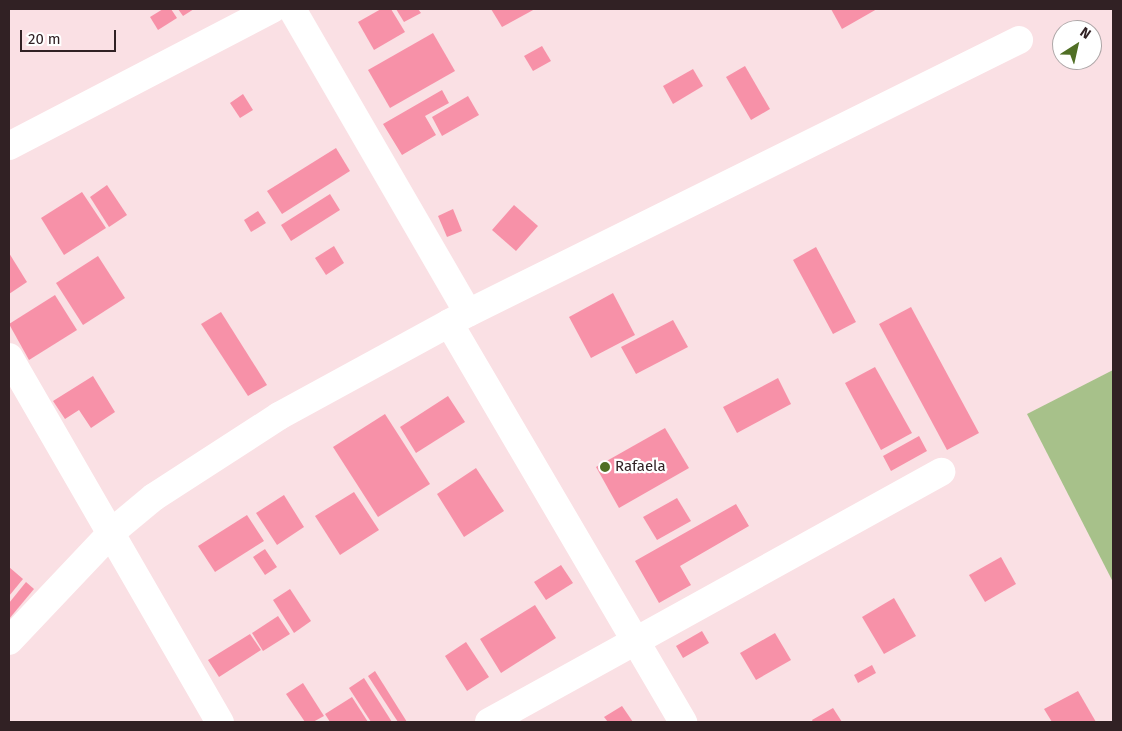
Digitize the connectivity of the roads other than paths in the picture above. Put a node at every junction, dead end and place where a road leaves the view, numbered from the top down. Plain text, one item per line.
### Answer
1 (272, 9) edge
2 (292, 9) edge
3 (1019, 40) dead end
4 (9, 146) edge
5 (459, 318) junction
6 (9, 357) edge
7 (941, 472) dead end
8 (113, 531) junction
9 (9, 641) edge
10 (635, 641) junction
11 (220, 722) edge
12 (489, 722) edge
13 (683, 722) edge

1 - 4 street
2 - 5 street
3 - 5 street
5 - 8 street
5 - 10 street
6 - 8 street
7 - 10 street
8 - 9 street
8 - 11 street
10 - 12 street
10 - 13 street

